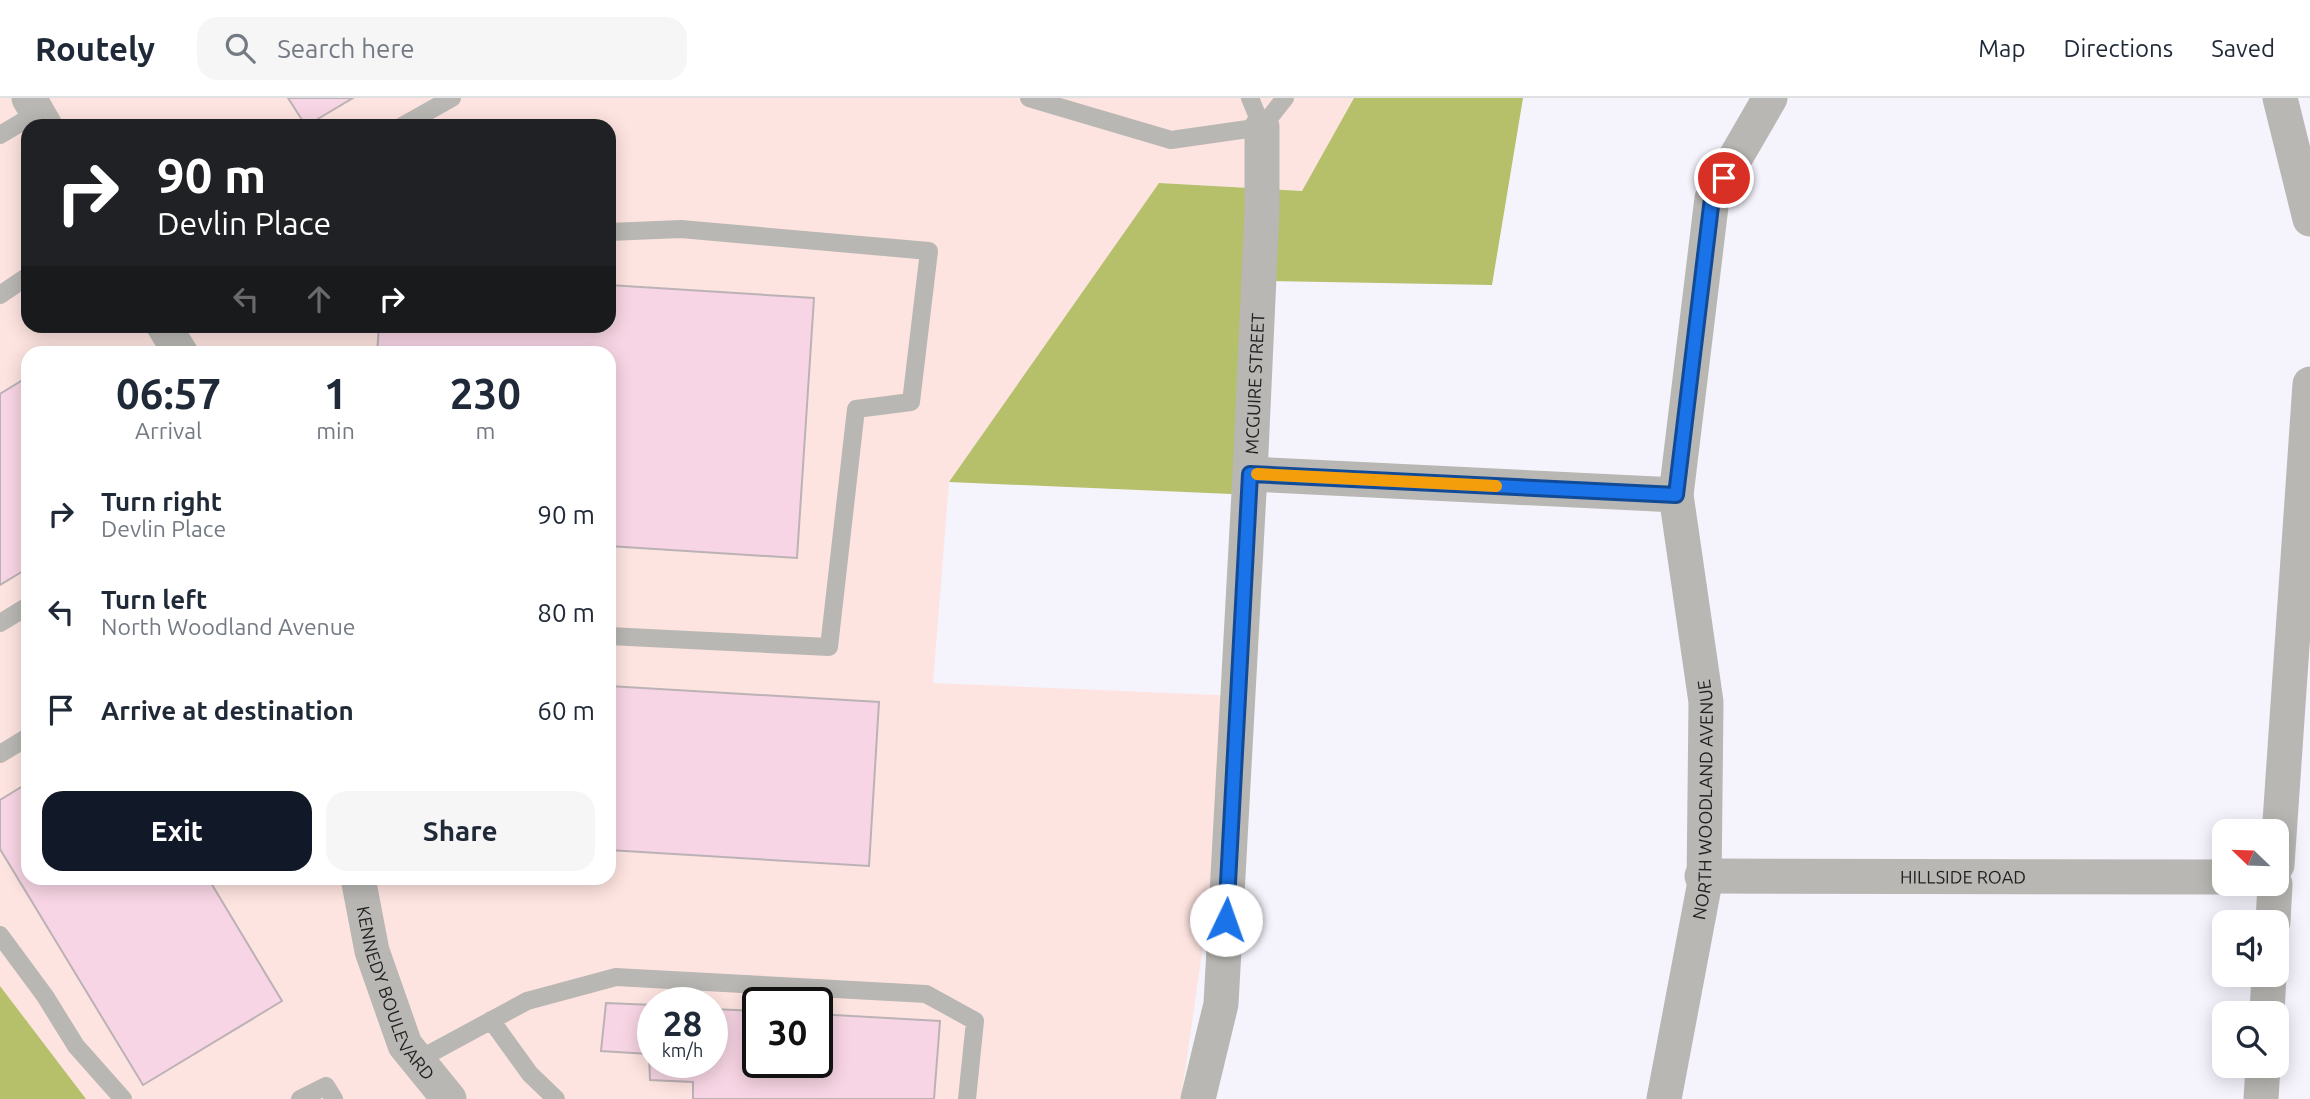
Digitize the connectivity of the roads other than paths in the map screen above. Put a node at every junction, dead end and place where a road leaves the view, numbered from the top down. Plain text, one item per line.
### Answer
1 (452, 98) edge
2 (1029, 98) edge
3 (1284, 98) edge
4 (1770, 98) edge
5 (2280, 98) edge
6 (1256, 112) edge
7 (414, 119) edge
8 (21, 122) edge
9 (0, 135) edge
10 (2310, 219) edge
11 (616, 232) edge
12 (21, 281) edge
13 (0, 295) edge
14 (2310, 384) edge
15 (1250, 474) junction
16 (1676, 495) junction
17 (21, 611) edge
18 (0, 623) edge
19 (616, 636) edge
20 (21, 741) edge
21 (0, 754) edge
22 (2280, 819) edge
23 (1702, 876) junction
24 (2212, 877) edge
25 (359, 885) edge
26 (0, 935) edge
27 (491, 1020) junction
28 (418, 1060) junction
29 (2262, 1078) edge
30 (124, 1099) edge
31 (300, 1099) edge
32 (334, 1099) edge
33 (449, 1099) edge
34 (556, 1099) edge
35 (967, 1099) edge
36 (1198, 1099) edge
37 (1664, 1099) edge
38 (2261, 1099) edge

1 - 7 lane
2 - 6 lane
3 - 6 lane
4 - 16 street, NORTH WOODLAND AVENUE
5 - 10 street
6 - 15 street, MCGUIRE STREET
8 - 9 lane
11 - 19 lane
12 - 13 lane
14 - 22 street
15 - 16 street
15 - 36 street, MCGUIRE STREET
16 - 23 street, NORTH WOODLAND AVENUE
17 - 18 lane
20 - 21 lane
23 - 24 street, HILLSIDE ROAD
23 - 37 street, NORTH WOODLAND AVENUE
25 - 28 street, KENNEDY BOULEVARD
26 - 30 lane
27 - 28 lane
27 - 34 lane
27 - 35 lane
28 - 33 street, KENNEDY BOULEVARD
29 - 38 street
31 - 32 lane

